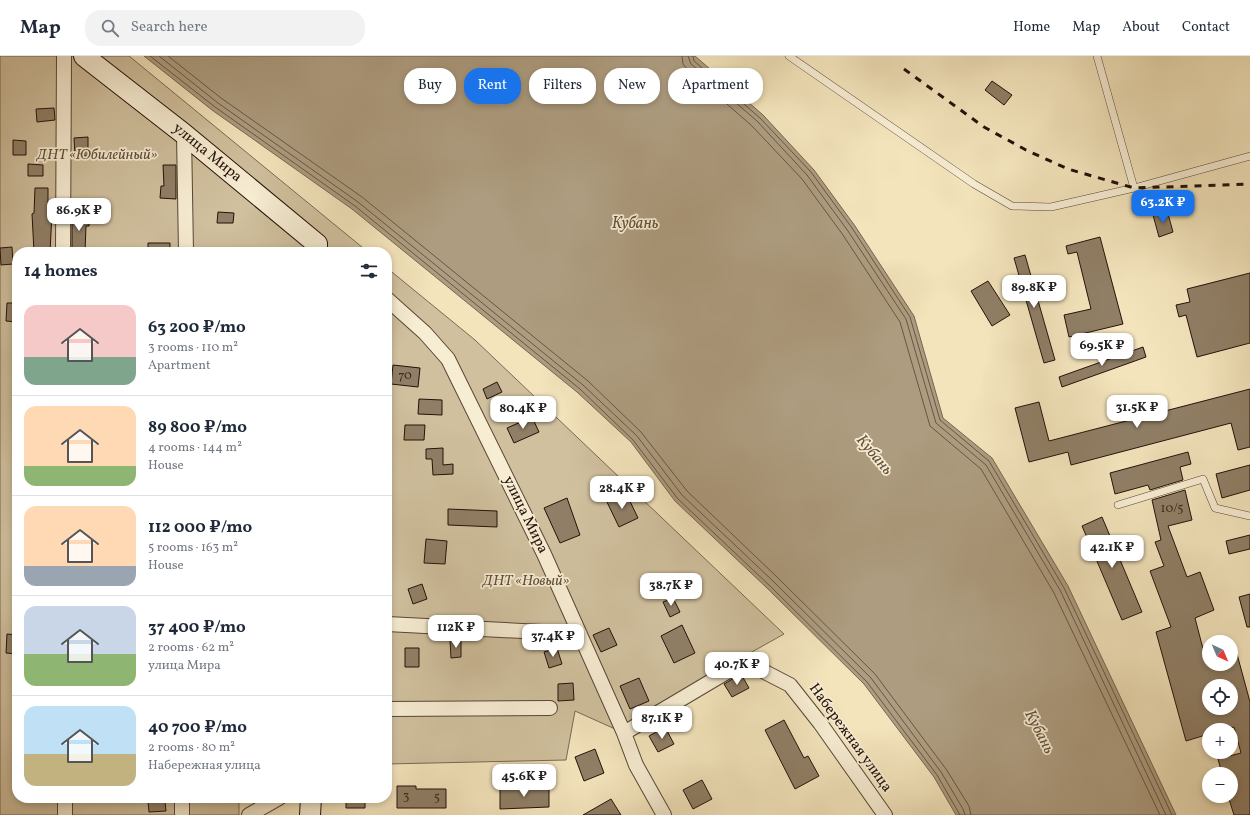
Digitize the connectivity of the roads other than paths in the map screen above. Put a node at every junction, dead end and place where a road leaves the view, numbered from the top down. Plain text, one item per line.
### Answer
1 (64, 56) edge
2 (84, 56) edge
3 (789, 56) edge
4 (1097, 56) edge
5 (184, 134) junction
6 (1250, 156) edge
7 (1134, 188) junction
8 (62, 247) edge
9 (186, 247) edge
10 (319, 247) edge
11 (392, 303) edge
12 (1118, 505) dead end
13 (1250, 516) edge
14 (392, 624) edge
15 (580, 634) junction
16 (550, 708) dead end
17 (392, 709) edge
18 (624, 733) junction
19 (65, 803) edge
20 (182, 803) edge
21 (270, 803) edge
22 (311, 803) edge
23 (65, 815) edge
24 (182, 815) edge
25 (249, 815) edge
26 (310, 815) edge
27 (664, 815) edge
28 (885, 815) edge

1 - 8 street
2 - 5 street, улица Мира
3 - 7 lane
4 - 7 lane
5 - 9 street
5 - 10 street, улица Мира
6 - 7 lane
11 - 15 street, улица Мира
12 - 13 lane
14 - 15 street
15 - 18 street, улица Мира
16 - 17 street
18 - 27 street, улица Мира
18 - 28 street, Набережная улица
19 - 23 street
20 - 24 street
21 - 25 street
22 - 26 street

